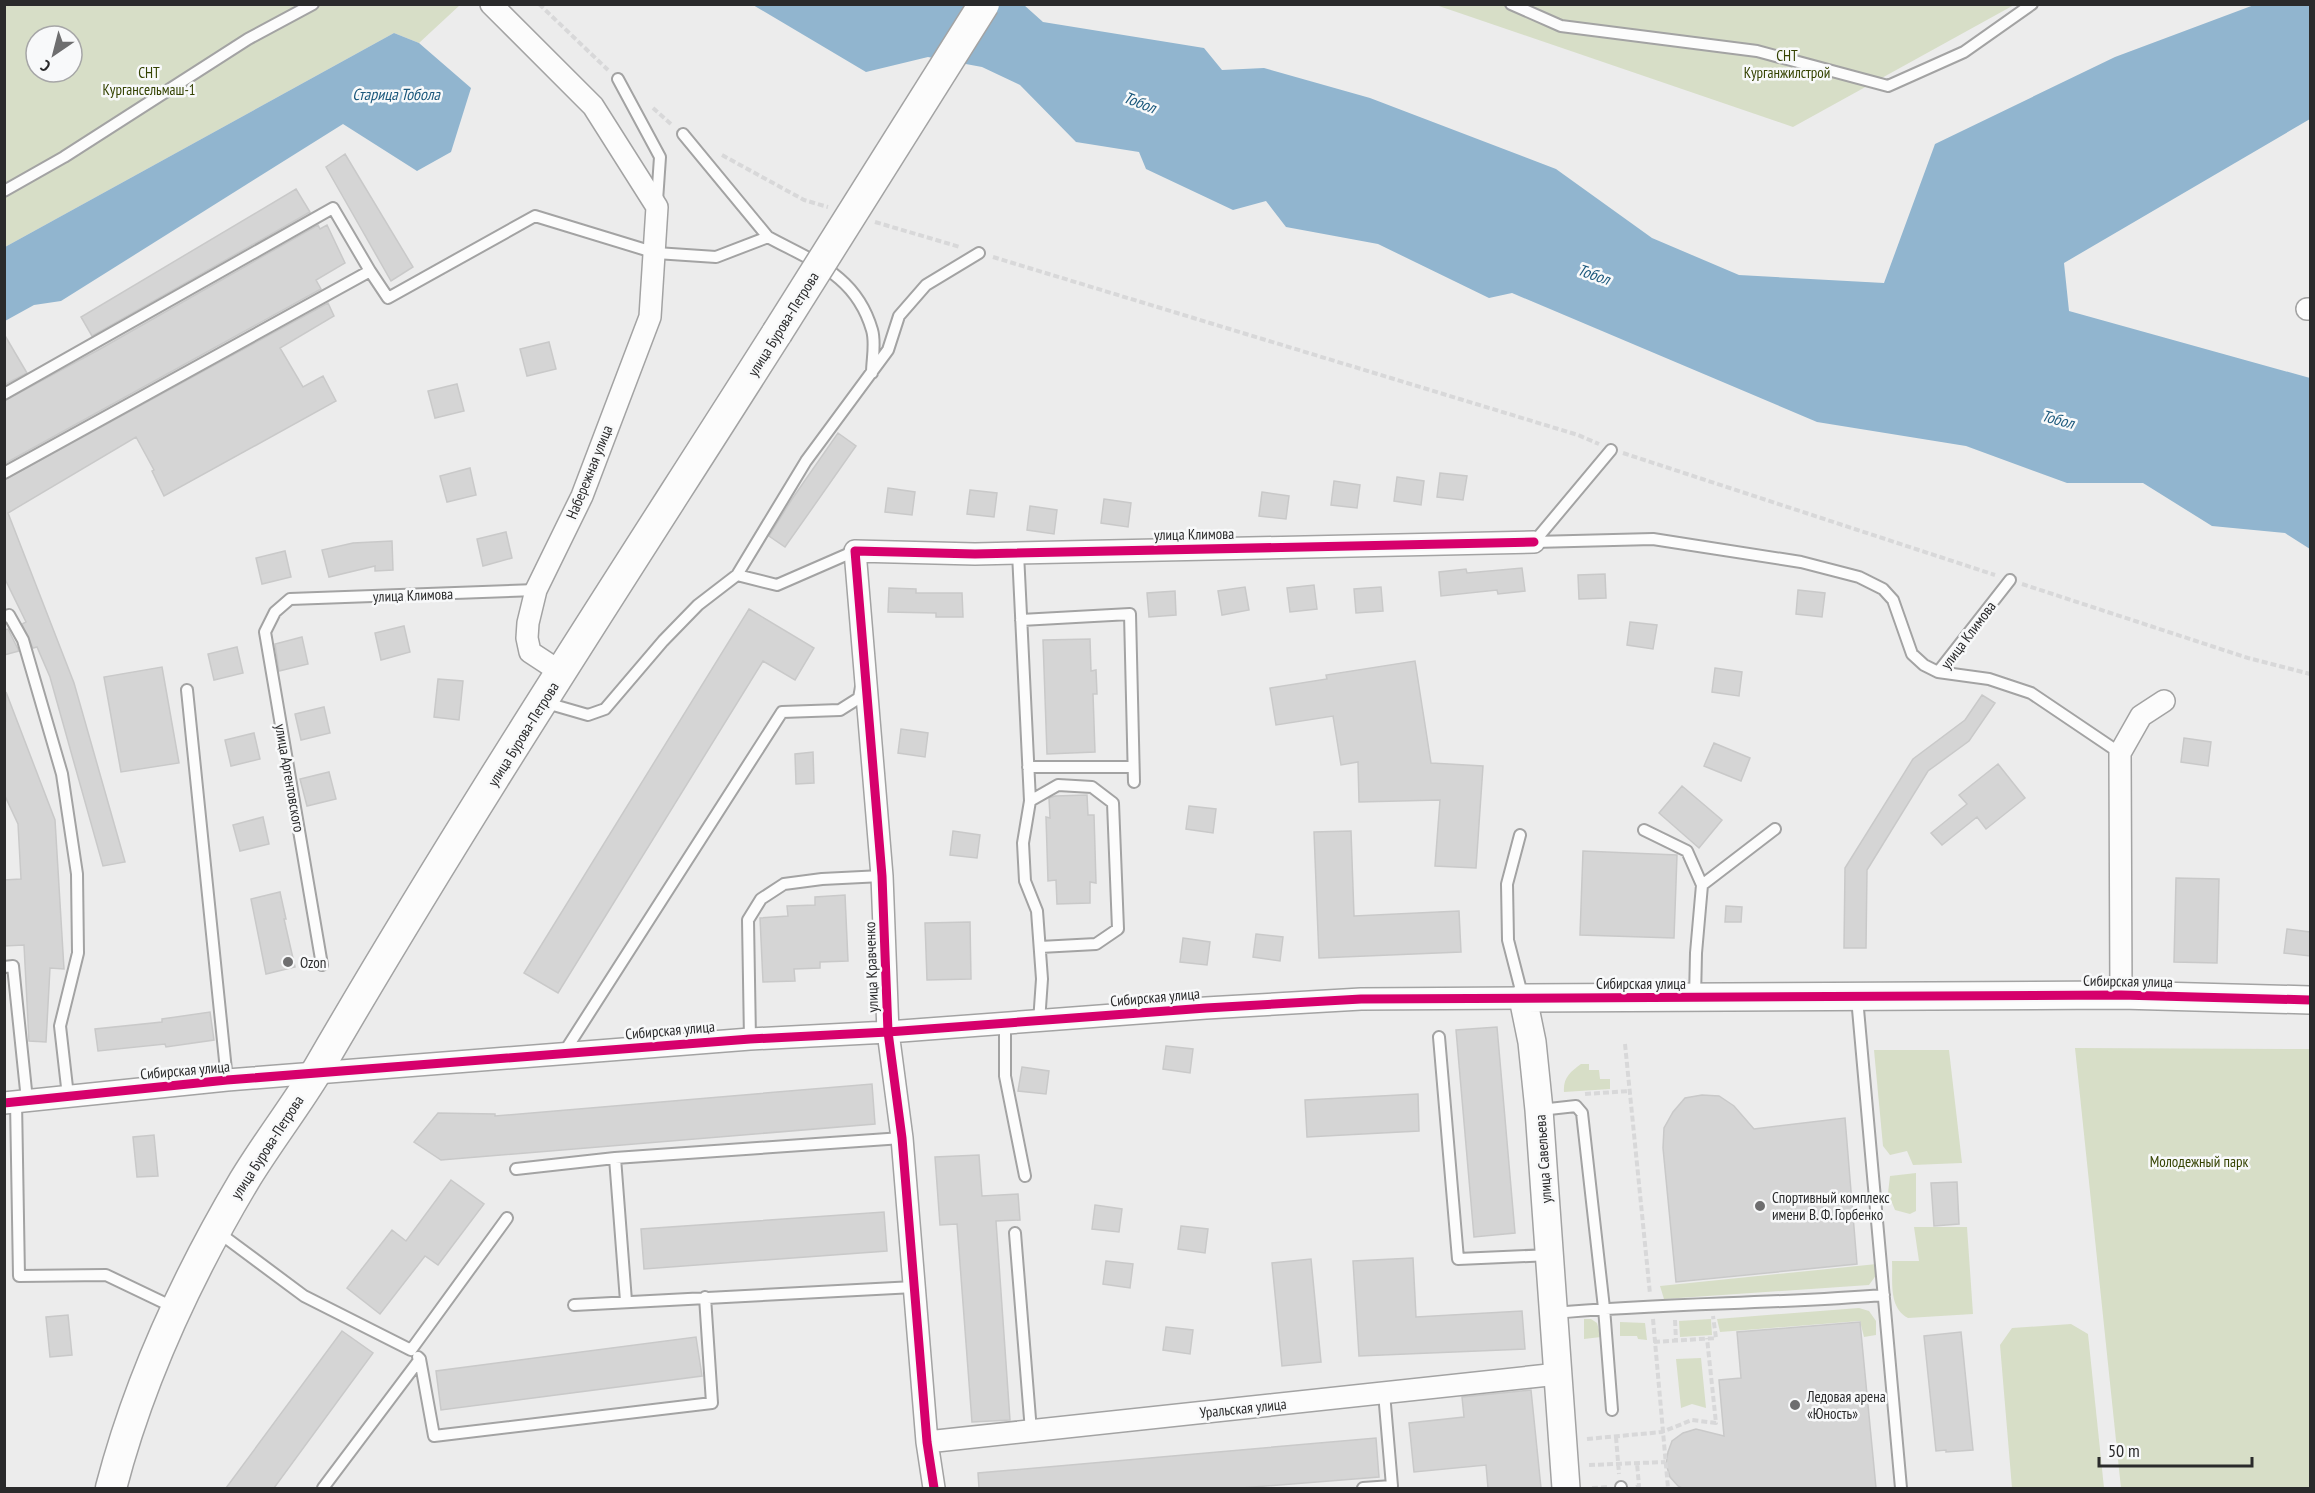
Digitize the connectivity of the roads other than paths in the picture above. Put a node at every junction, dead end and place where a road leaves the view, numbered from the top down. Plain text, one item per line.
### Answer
1 (313, 4) edge
2 (491, 4) edge
3 (984, 4) edge
4 (1511, 4) edge
5 (2032, 4) edge
6 (618, 78) road end
7 (683, 134) road end
8 (4, 191) edge
9 (657, 207) junction
10 (768, 237) junction
11 (656, 253) junction
12 (979, 254) road end
13 (370, 271) junction
14 (872, 373) junction
15 (4, 394) edge
16 (1611, 450) road end
17 (4, 473) edge
18 (1534, 542) junction
19 (855, 551) junction
20 (1018, 553) junction
21 (737, 576) junction
22 (2010, 580) road end
23 (536, 590) junction
24 (290, 599) joint
25 (4, 604) edge
26 (7, 616) edge
27 (1021, 620) junction
28 (865, 668) junction
29 (1938, 672) junction
30 (562, 673) junction
31 (187, 690) dead end
32 (2164, 701) dead end
33 (543, 702) junction
34 (2120, 753) junction
35 (1028, 767) junction
36 (1133, 767) junction
37 (1134, 782) dead end
38 (1030, 801) junction
39 (1775, 829) dead end
40 (1644, 830) dead end
41 (1520, 834) dead end
42 (882, 876) junction
43 (1702, 885) junction
44 (1040, 947) junction
45 (322, 965) dead end
46 (4, 967) edge
47 (2121, 995) junction
48 (1857, 997) junction
49 (1523, 998) junction
50 (1695, 998) junction
51 (2310, 1000) edge
52 (1039, 1022) junction
53 (1005, 1024) junction
54 (888, 1032) junction
55 (1439, 1037) dead end
56 (750, 1038) junction
57 (562, 1054) junction
58 (315, 1074) junction
59 (227, 1080) junction
60 (68, 1096) junction
61 (16, 1101) edge
62 (1539, 1110) junction
63 (902, 1137) junction
64 (615, 1158) junction
65 (516, 1169) dead end
66 (1025, 1176) dead end
67 (507, 1218) dead end
68 (216, 1230) junction
69 (1015, 1233) dead end
70 (1550, 1255) junction
71 (914, 1287) junction
72 (1884, 1295) junction
73 (705, 1297) junction
74 (626, 1301) junction
75 (574, 1305) dead end
76 (176, 1308) junction
77 (1605, 1308) junction
78 (1553, 1313) junction
79 (411, 1350) junction
80 (420, 1359) junction
81 (1558, 1374) junction
82 (1384, 1393) junction
83 (1612, 1410) dead end
84 (1031, 1431) junction
85 (927, 1442) junction
86 (111, 1488) edge
87 (323, 1488) edge
88 (934, 1488) edge
89 (1363, 1488) edge
90 (1566, 1488) edge
91 (1901, 1488) edge

1 - 8 lane
2 - 9 street
3 - 30 main road, улица Бурова-Петрова, bridge
4 - 5 lane
6 - 9 lane
7 - 10 lane
9 - 11 street, Набережная улица
10 - 11 lane
10 - 14 lane
11 - 13 lane
11 - 23 street, Набережная улица
12 - 14 lane
13 - 15 lane
13 - 17 lane
14 - 21 lane
16 - 18 lane
18 - 20 street, улица Климова
18 - 29 lane
19 - 20 street, улица Климова
19 - 21 lane
19 - 28 street, улица Кравченко
20 - 27 lane
21 - 33 lane
22 - 29 lane, улица Климова
23 - 24 lane, улица Климова
23 - 30 street, Набережная улица
24 - 45 lane, улица Аргентовского
25 - 26 lane
26 - 60 lane
27 - 35 lane
27 - 36 lane
28 - 42 street, улица Кравченко
28 - 57 lane
29 - 34 lane, улица Климова
30 - 33 main road, улица Бурова-Петрова
31 - 59 lane
32 - 34 street
33 - 58 main road, улица Бурова-Петрова
34 - 47 street
35 - 36 lane
35 - 38 lane
36 - 37 lane
38 - 44 lane
38 - 44 lane
39 - 43 lane
40 - 43 lane
41 - 49 lane, улица Савельева
42 - 54 street, улица Кравченко
42 - 56 lane
43 - 50 lane
44 - 52 lane
46 - 61 lane
47 - 48 street, Сибирская улица
47 - 51 street, Сибирская улица
48 - 50 street, Сибирская улица
48 - 72 lane
49 - 50 street, Сибирская улица
49 - 52 street, Сибирская улица
49 - 62 street, улица Савельева
52 - 53 street, Сибирская улица
53 - 54 street, Сибирская улица
53 - 66 lane
54 - 56 street, Сибирская улица
54 - 63 street, улица Кравченко
55 - 70 lane
56 - 57 street, Сибирская улица
57 - 58 street, Сибирская улица
58 - 59 street, Сибирская улица
58 - 68 main road, улица Бурова-Петрова
59 - 60 street, Сибирская улица
60 - 61 street, Сибирская улица
61 - 76 lane
62 - 70 street, улица Савельева
62 - 77 lane
63 - 64 lane
63 - 71 street, улица Кравченко
64 - 65 lane
64 - 74 lane
67 - 79 lane
68 - 76 main road, улица Бурова-Петрова
68 - 79 lane
69 - 84 lane
70 - 78 street, улица Савельева
71 - 73 lane
71 - 85 street, улица Кравченко
72 - 77 lane
72 - 91 lane
73 - 74 lane
73 - 80 lane
74 - 75 lane
76 - 86 main road, улица Бурова-Петрова
77 - 78 lane
77 - 83 lane
78 - 81 street, улица Савельева
79 - 80 lane
80 - 87 lane
81 - 82 street, Уральская улица
81 - 90 street, улица Савельева
82 - 84 street, Уральская улица
82 - 89 lane
84 - 85 street, Уральская улица
85 - 88 street, улица Кравченко

